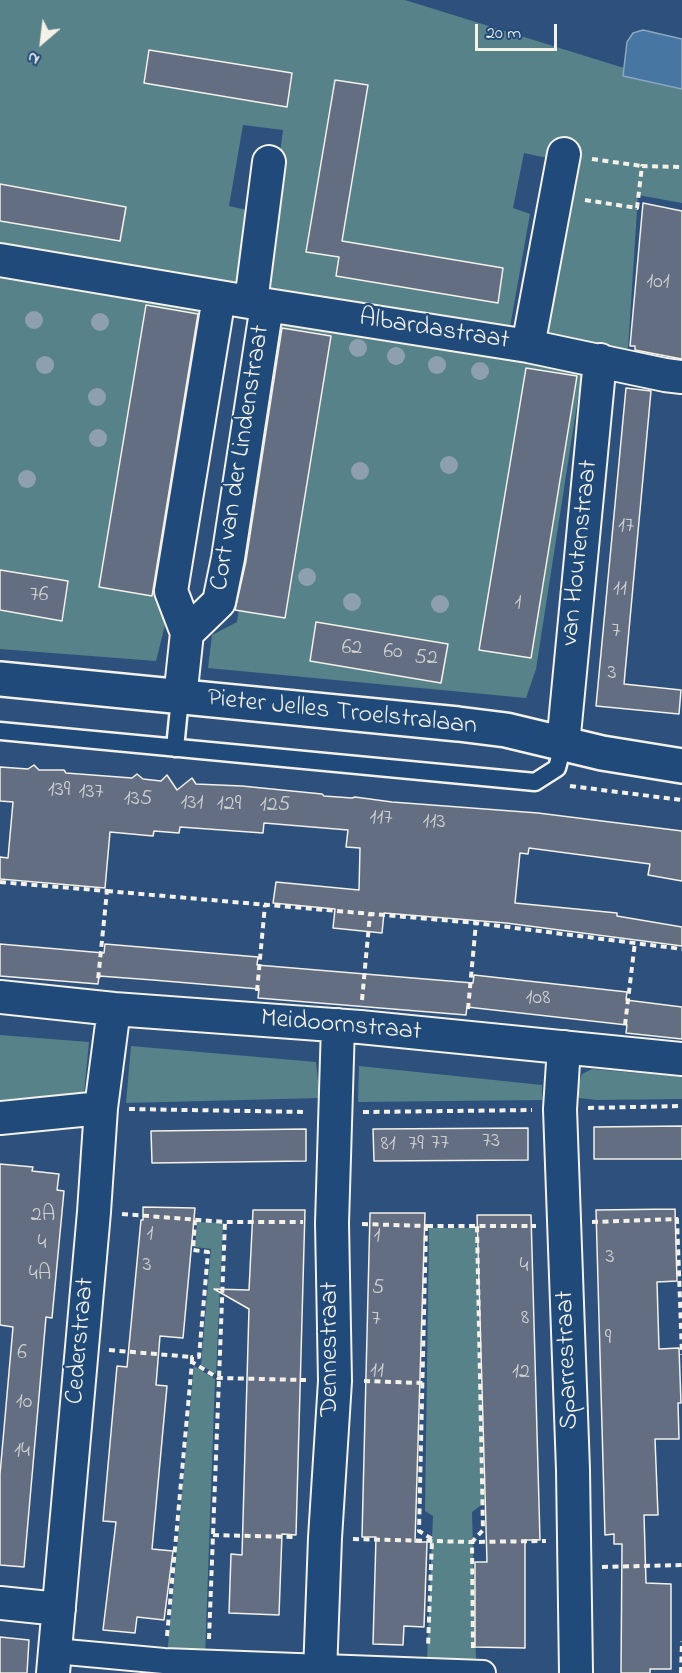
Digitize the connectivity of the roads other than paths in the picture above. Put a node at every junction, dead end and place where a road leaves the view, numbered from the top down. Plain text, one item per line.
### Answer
1 (564, 154) road end
2 (269, 162) dead end
3 (0, 260) edge
4 (219, 297) junction
5 (259, 304) junction
6 (528, 346) junction
7 (600, 360) junction
8 (682, 377) edge
9 (187, 633) junction
10 (0, 680) edge
11 (180, 698) junction
12 (0, 731) edge
13 (563, 745) junction
14 (175, 748) junction
15 (682, 766) edge
16 (0, 997) edge
17 (105, 1009) junction
18 (349, 1026) junction
19 (564, 1047) junction
20 (682, 1059) edge
21 (101, 1108) junction
22 (0, 1118) edge
23 (0, 1603) edge
24 (59, 1609) junction
25 (54, 1662) edge
26 (320, 1671) edge
27 (427, 1672) edge
28 (473, 1673) edge
29 (483, 1673) edge
30 (576, 1673) edge

1 - 6 street
2 - 5 street
3 - 4 street
4 - 5 street, Albardastraat
4 - 9 street, Cort van der Lindenstraat
5 - 6 street, Albardastraat
5 - 9 street, Cort van der Lindenstraat
6 - 7 street, Albardastraat
7 - 8 street, Albardastraat
7 - 13 street, van Houtenstraat
9 - 11 street, Cort van der Lindenstraat
10 - 11 street, Pieter Jelles Troelstralaan
11 - 13 street, Pieter Jelles Troelstralaan
11 - 14 lane
12 - 14 lane
13 - 14 lane
13 - 15 street, Pieter Jelles Troelstralaan
16 - 17 street, Meidoornstraat
17 - 18 street, Meidoornstraat
17 - 21 street, Cederstraat
18 - 19 street, Meidoornstraat
18 - 26 street, Dennestraat
19 - 20 street, Meidoornstraat
19 - 30 street, Sparrestraat
21 - 22 street
21 - 24 street, Cederstraat
23 - 24 street
24 - 25 street, Cederstraat
25 - 26 street
26 - 27 street
27 - 28 street
28 - 29 street

